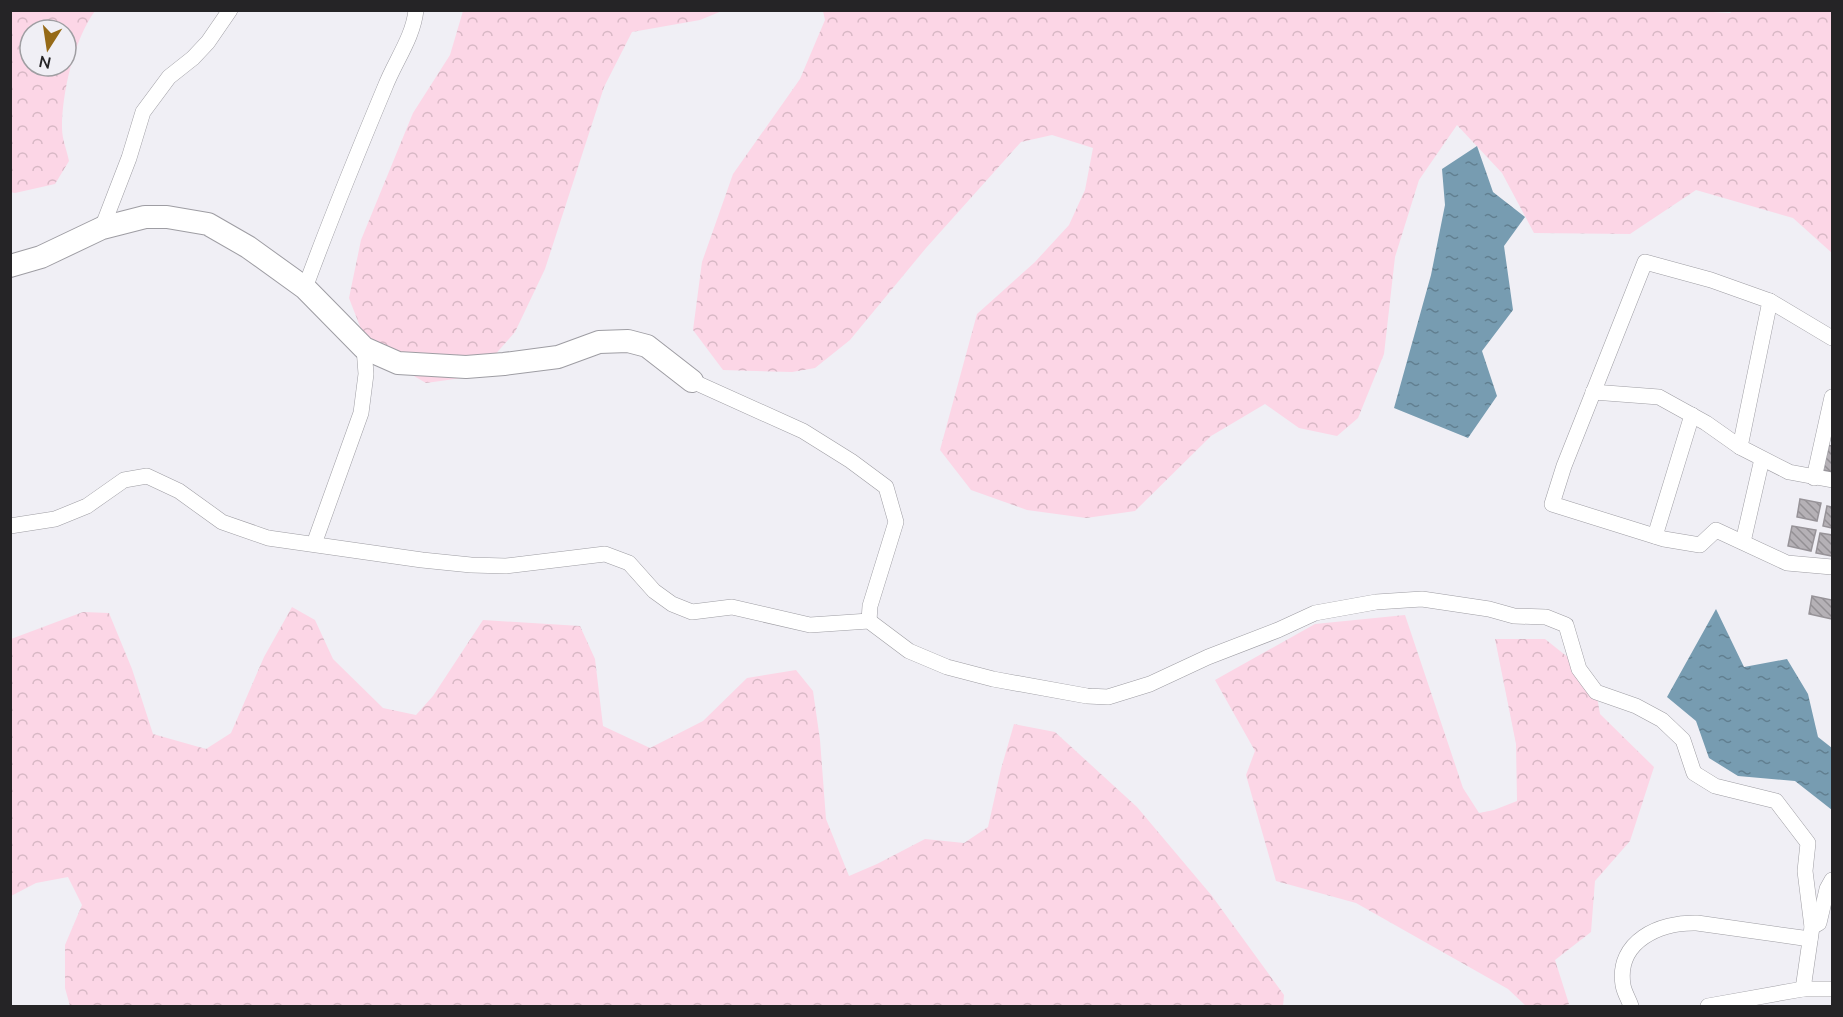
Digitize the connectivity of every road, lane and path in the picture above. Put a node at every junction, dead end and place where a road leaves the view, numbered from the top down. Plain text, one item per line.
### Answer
1 (230, 10) edge
2 (416, 10) edge
3 (102, 228) junction
4 (10, 267) edge
5 (305, 288) junction
6 (1770, 301) junction
7 (1833, 338) edge
8 (364, 348) junction
9 (692, 381) joint
10 (1593, 392) junction
11 (1833, 397) edge
12 (1692, 415) junction
13 (1740, 447) junction
14 (1762, 459) junction
15 (1814, 478) junction
16 (1833, 480) edge
17 (10, 526) edge
18 (1655, 536) junction
19 (1743, 542) junction
20 (314, 544) junction
21 (1833, 567) edge
22 (869, 621) junction
23 (1833, 880) edge
24 (1811, 933) junction
25 (1803, 989) junction
26 (1833, 989) edge
27 (1631, 1006) edge
28 (1708, 1006) edge

1 - 3 street
2 - 5 street
3 - 4 street
3 - 5 street
5 - 8 street
6 - 7 street
6 - 10 street
6 - 13 street
8 - 9 street
8 - 20 street
9 - 22 street
10 - 12 street
10 - 18 street
11 - 15 street
12 - 13 street
12 - 18 street
13 - 14 street
14 - 15 street
14 - 19 street
15 - 16 street
17 - 20 street
18 - 19 street
19 - 21 street
20 - 22 street
22 - 24 street
23 - 24 street
24 - 25 street
24 - 27 street
25 - 26 street
25 - 28 street

